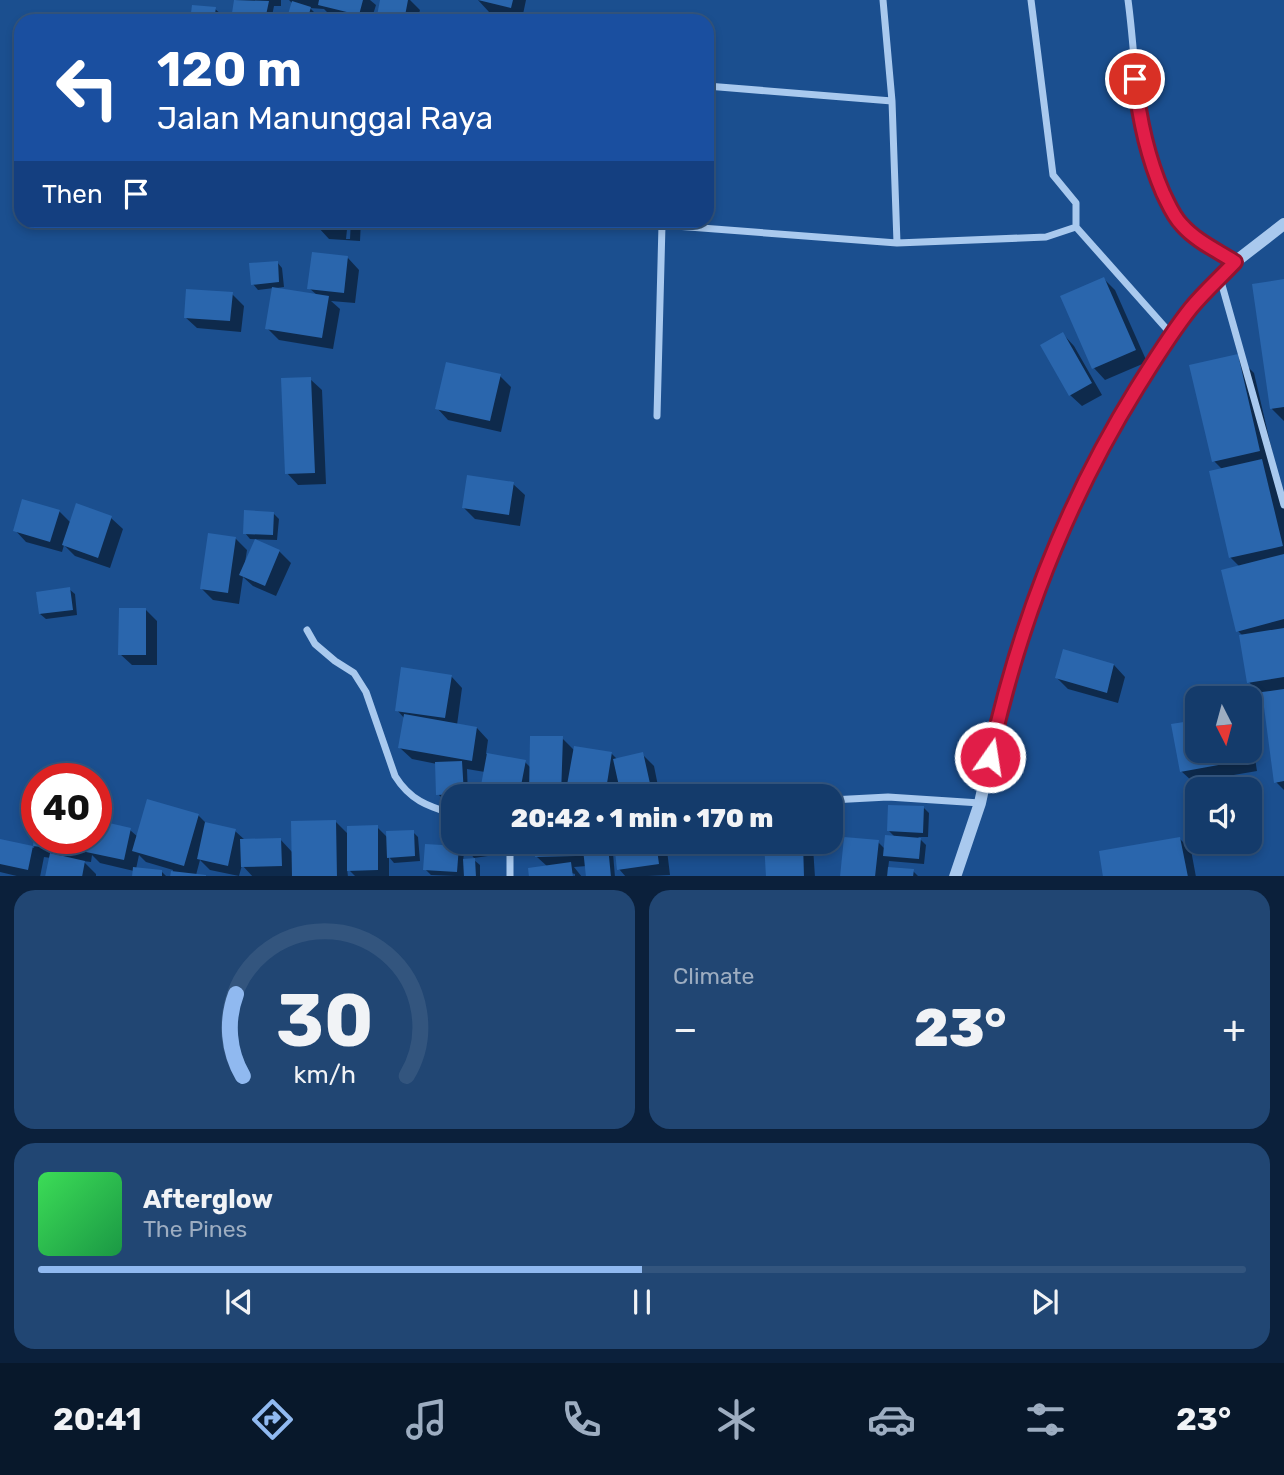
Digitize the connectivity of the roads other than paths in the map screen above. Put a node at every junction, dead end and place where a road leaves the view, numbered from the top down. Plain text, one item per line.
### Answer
1 (883, 0) edge
2 (1031, 0) edge
3 (1128, 0) edge
4 (714, 87) edge
5 (892, 101) junction
6 (1284, 224) edge
7 (1076, 227) junction
8 (662, 228) edge
9 (701, 228) edge
10 (897, 243) junction
11 (1235, 262) junction
12 (1220, 278) junction
13 (1172, 335) junction
14 (657, 416) dead end
15 (1284, 505) edge
16 (307, 630) dead end
17 (843, 799) edge
18 (980, 803) junction
19 (441, 810) edge
20 (510, 854) edge
21 (510, 876) edge
22 (955, 876) edge

1 - 5 street
2 - 7 street
3 - 11 street
4 - 5 street
5 - 10 street
6 - 11 street
7 - 10 street
7 - 13 street
8 - 14 street
9 - 10 street
11 - 12 street
12 - 13 street
12 - 15 street
13 - 18 street
16 - 19 street
17 - 18 street
18 - 22 street
20 - 21 street

